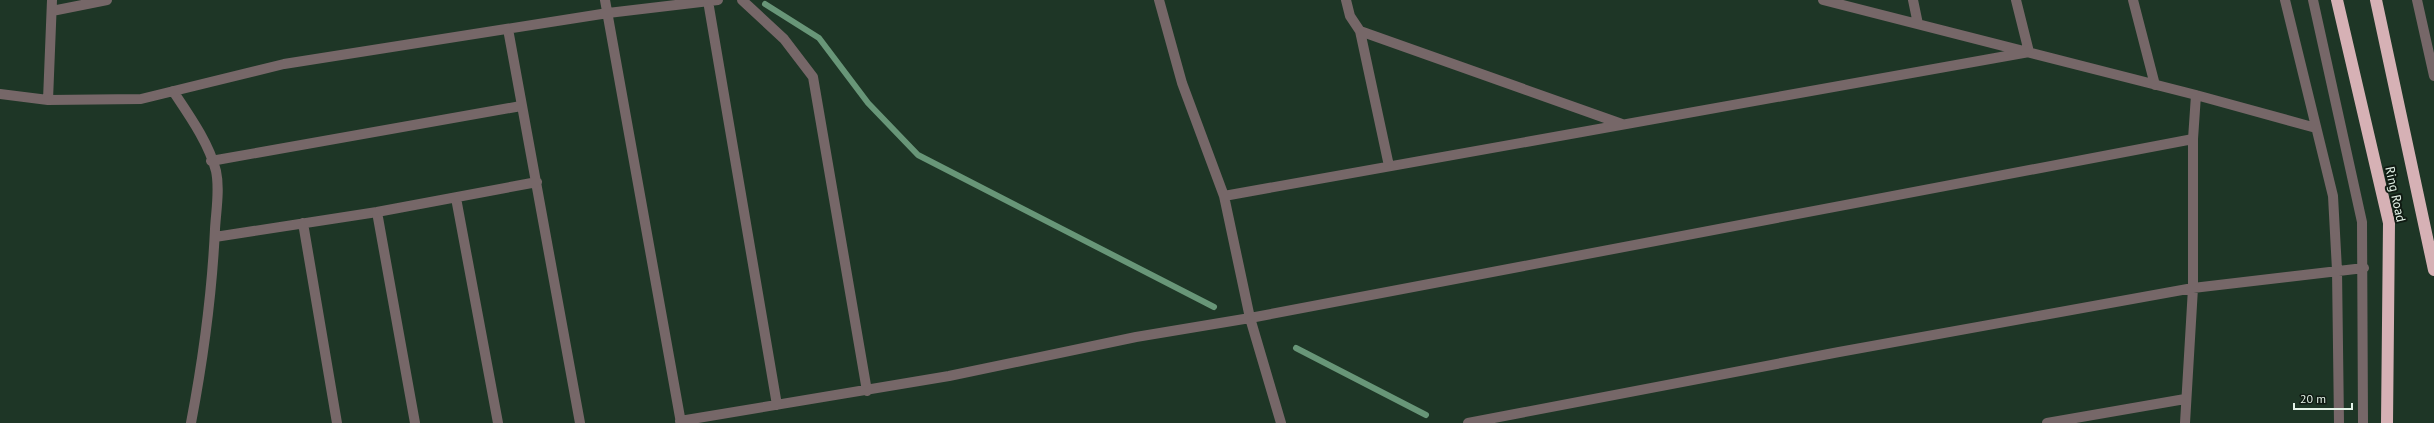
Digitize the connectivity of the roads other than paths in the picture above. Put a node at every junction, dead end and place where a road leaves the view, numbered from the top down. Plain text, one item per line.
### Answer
1 (52, 0) edge
2 (106, 0) edge
3 (606, 0) edge
4 (742, 0) edge
5 (1159, 0) edge
6 (1346, 0) edge
7 (1823, 0) edge
8 (1913, 0) edge
9 (2016, 0) edge
10 (2133, 0) edge
11 (2285, 0) edge
12 (2313, 0) edge
13 (2337, 0) edge
14 (2376, 0) edge
15 (2416, 0) edge
16 (713, 1) edge
17 (52, 11) junction
18 (608, 13) junction
19 (1918, 24) junction
20 (508, 29) junction
21 (1360, 31) junction
22 (2029, 52) junction
23 (2434, 76) edge
24 (2155, 85) junction
25 (173, 91) junction
26 (0, 94) edge
27 (2196, 95) junction
28 (48, 100) junction
29 (521, 106) junction
30 (1624, 125) junction
31 (2316, 128) junction
32 (2193, 139) junction
33 (211, 160) junction
34 (1389, 166) junction
35 (537, 182) junction
36 (1224, 196) junction
37 (456, 198) junction
38 (377, 212) junction
39 (303, 223) junction
40 (215, 237) junction
41 (2364, 268) junction
42 (2337, 270) junction
43 (2434, 270) edge
44 (2193, 288) junction
45 (1250, 318) junction
46 (867, 391) junction
47 (2185, 399) junction
48 (777, 405) junction
49 (2087, 419) edge
50 (680, 422) edge
51 (191, 423) edge
52 (337, 423) edge
53 (415, 423) edge
54 (498, 423) edge
55 (580, 423) edge
56 (1280, 423) edge
57 (1468, 423) edge
58 (2047, 423) edge
59 (2185, 423) edge
60 (2340, 423) edge
61 (2363, 423) edge
62 (2387, 423) edge

1 - 17 street
2 - 17 street
3 - 18 street
4 - 46 street
5 - 36 street
6 - 21 street
7 - 19 street
8 - 19 street
9 - 22 street
10 - 24 street
11 - 31 street
12 - 41 street
13 - 62 highway, Ring Road
14 - 43 highway, Ring Road
15 - 23 street
16 - 18 street
16 - 48 street
17 - 28 street
18 - 20 street
18 - 50 street
19 - 22 street
20 - 25 street
20 - 29 street
21 - 30 street
21 - 34 street
22 - 24 street
22 - 30 street
24 - 27 street
25 - 28 street
25 - 33 street
26 - 28 street
27 - 31 street
27 - 32 street
29 - 33 street
29 - 35 street
30 - 34 street
31 - 42 street
32 - 44 street
32 - 45 street
33 - 40 street
34 - 36 street
35 - 37 street
35 - 55 street
36 - 45 street
37 - 38 street
37 - 54 street
38 - 39 street
38 - 53 street
39 - 40 street
39 - 52 street
40 - 51 street
41 - 42 street
41 - 61 street
42 - 44 street
42 - 60 street
44 - 47 street
44 - 57 street
45 - 46 street
45 - 56 street
46 - 48 street
47 - 49 street
47 - 59 street
48 - 50 street
49 - 58 street

